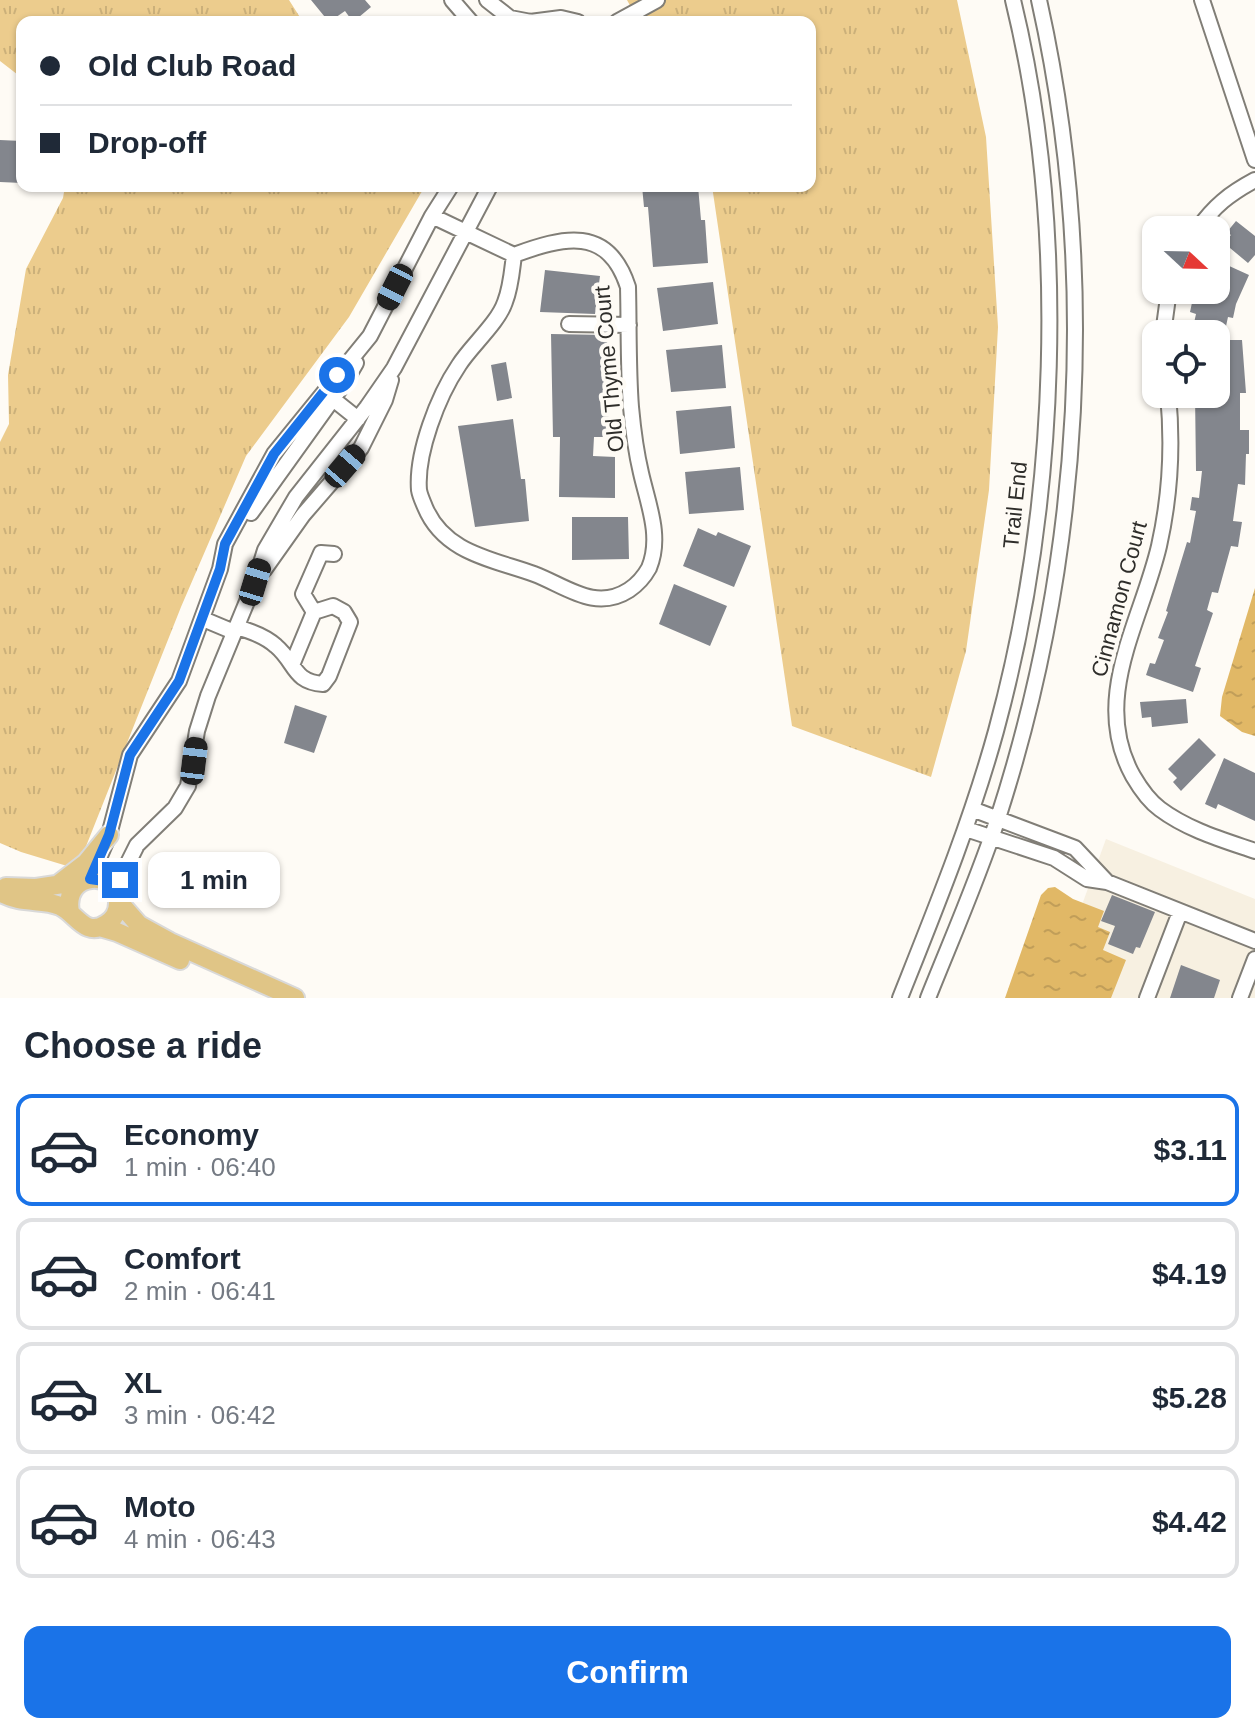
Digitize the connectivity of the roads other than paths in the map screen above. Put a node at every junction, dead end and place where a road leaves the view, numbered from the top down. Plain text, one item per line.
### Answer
1 (452, 0) edge
2 (487, 0) edge
3 (657, 0) edge
4 (1013, 0) edge
5 (1039, 0) edge
6 (1202, 0) edge
7 (466, 16) edge
8 (507, 16) edge
9 (636, 16) edge
10 (1255, 160) edge
11 (1255, 180) edge
12 (447, 192) edge
13 (487, 192) edge
14 (432, 216) junction
15 (1207, 216) edge
16 (464, 232) junction
17 (514, 255) junction
18 (569, 324) dead end
19 (629, 325) junction
20 (370, 336) junction
21 (394, 368) junction
22 (333, 399) junction
23 (1168, 408) edge
24 (358, 419) junction
25 (334, 554) dead end
26 (220, 569) junction
27 (255, 582) junction
28 (314, 612) junction
29 (203, 619) junction
30 (235, 630) junction
31 (292, 665) junction
32 (972, 809) junction
33 (998, 819) junction
34 (966, 829) junction
35 (109, 835) junction
36 (991, 837) junction
37 (1255, 851) edge
38 (86, 880) junction
39 (1107, 882) junction
40 (56, 885) junction
41 (0, 889) edge
42 (117, 898) junction
43 (70, 912) junction
44 (1180, 912) junction
45 (100, 927) junction
46 (1255, 941) edge
47 (1255, 959) edge
48 (292, 997) edge
49 (900, 998) edge
50 (928, 998) edge
51 (1147, 998) edge
52 (1240, 998) edge

1 - 7 street
2 - 8 street
3 - 9 street
4 - 32 street, Trail End
5 - 33 street
6 - 10 street
11 - 15 street
12 - 14 street
13 - 16 street
14 - 16 street
14 - 20 street
16 - 17 street
16 - 21 street
17 - 19 street, Old Thyme Court
17 - 19 street, Old Thyme Court
18 - 19 street
20 - 22 street
20 - 26 street
21 - 24 street
21 - 27 street
22 - 24 street
22 - 26 street
23 - 37 street, Cinnamon Court
24 - 27 street
25 - 28 street
26 - 29 street
27 - 30 street
28 - 31 street
28 - 31 street
29 - 30 street
29 - 35 street
30 - 31 street
30 - 42 street
32 - 33 street
32 - 34 street, Trail End
33 - 36 street
33 - 39 street
34 - 36 street
34 - 49 street, Trail End
35 - 38 street
35 - 40 main road
36 - 39 street
36 - 50 street
38 - 40 main road
38 - 42 main road
38 - 43 main road
39 - 44 street
40 - 41 main road
41 - 43 main road
42 - 45 main road
42 - 48 main road
43 - 45 main road
44 - 46 street
44 - 51 street
45 - 48 main road
47 - 52 street

